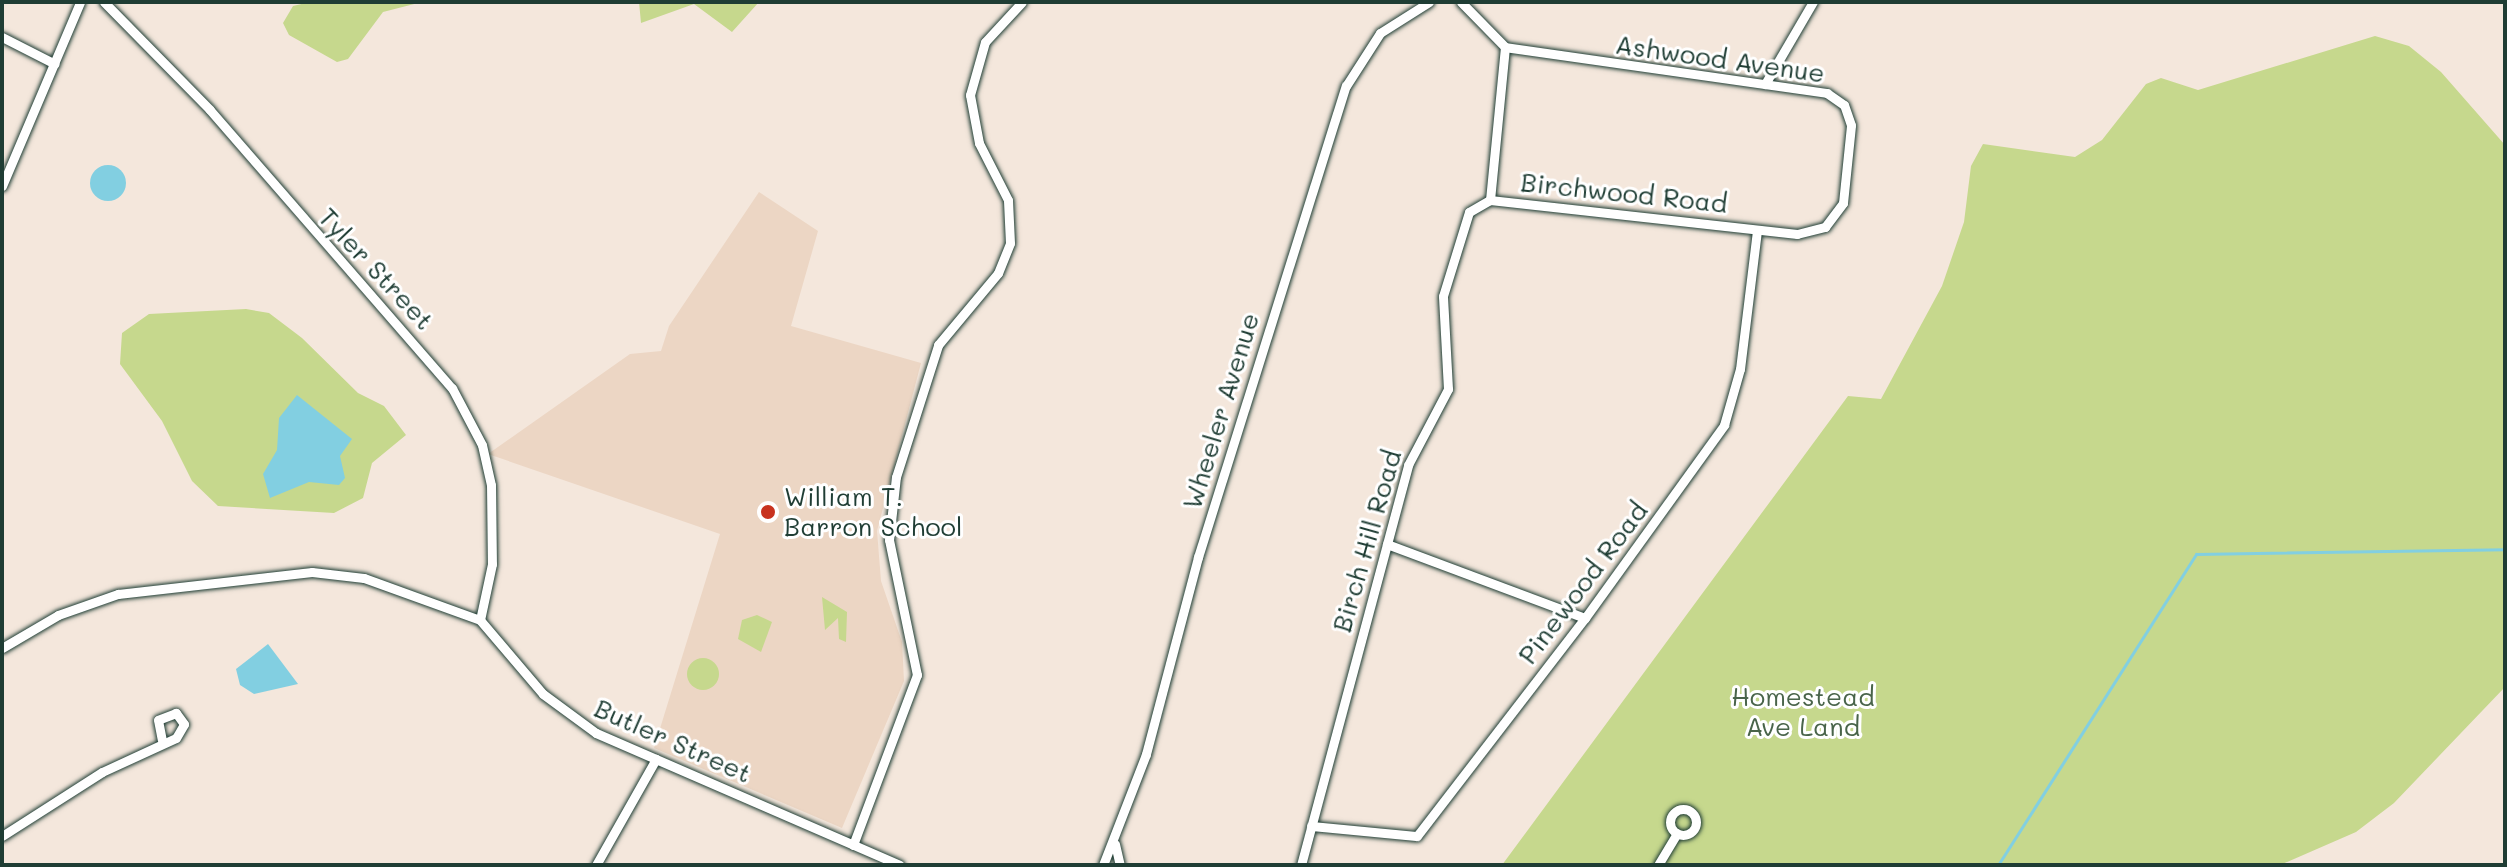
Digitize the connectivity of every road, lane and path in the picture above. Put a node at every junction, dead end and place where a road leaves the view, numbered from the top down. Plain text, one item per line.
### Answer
1 (80, 2) edge
2 (104, 2) edge
3 (1022, 2) edge
4 (1429, 2) edge
5 (1461, 2) edge
6 (1813, 2) edge
7 (2, 37) edge
8 (1505, 47) junction
9 (55, 64) junction
10 (1765, 84) junction
11 (2, 186) edge
12 (1490, 200) junction
13 (1825, 227) joint
14 (1757, 230) junction
15 (1387, 544) junction
16 (1585, 618) junction
17 (480, 620) junction
18 (2, 648) edge
19 (162, 740) dead end
20 (656, 759) junction
21 (1311, 826) junction
22 (1677, 833) dead end
23 (2, 836) edge
24 (1115, 844) junction
25 (853, 845) junction
26 (596, 865) edge
27 (899, 865) edge
28 (1103, 865) edge
29 (1120, 865) edge
30 (1301, 865) edge
31 (1658, 865) edge

1 - 9 street
2 - 17 street, Tyler Street
3 - 25 street
4 - 24 street, Wheeler Avenue
5 - 8 street
6 - 10 street
7 - 9 street
8 - 10 street, Ashwood Avenue
8 - 12 street, Birchwood Road
9 - 11 street
10 - 13 street, Ashwood Avenue
12 - 14 street, Birchwood Road
12 - 15 street, Birch Hill Road
13 - 14 street, Birchwood Road
14 - 16 street, Pinewood Road
15 - 16 street
15 - 21 street, Birch Hill Road
16 - 21 street, Pinewood Road
17 - 18 street, Butler Street
17 - 20 street, Butler Street
19 - 23 street
20 - 25 street, Butler Street
20 - 26 street
21 - 30 street, Birch Hill Road
22 - 31 street
24 - 28 street, Wheeler Avenue
24 - 29 street
25 - 27 street, Butler Street

